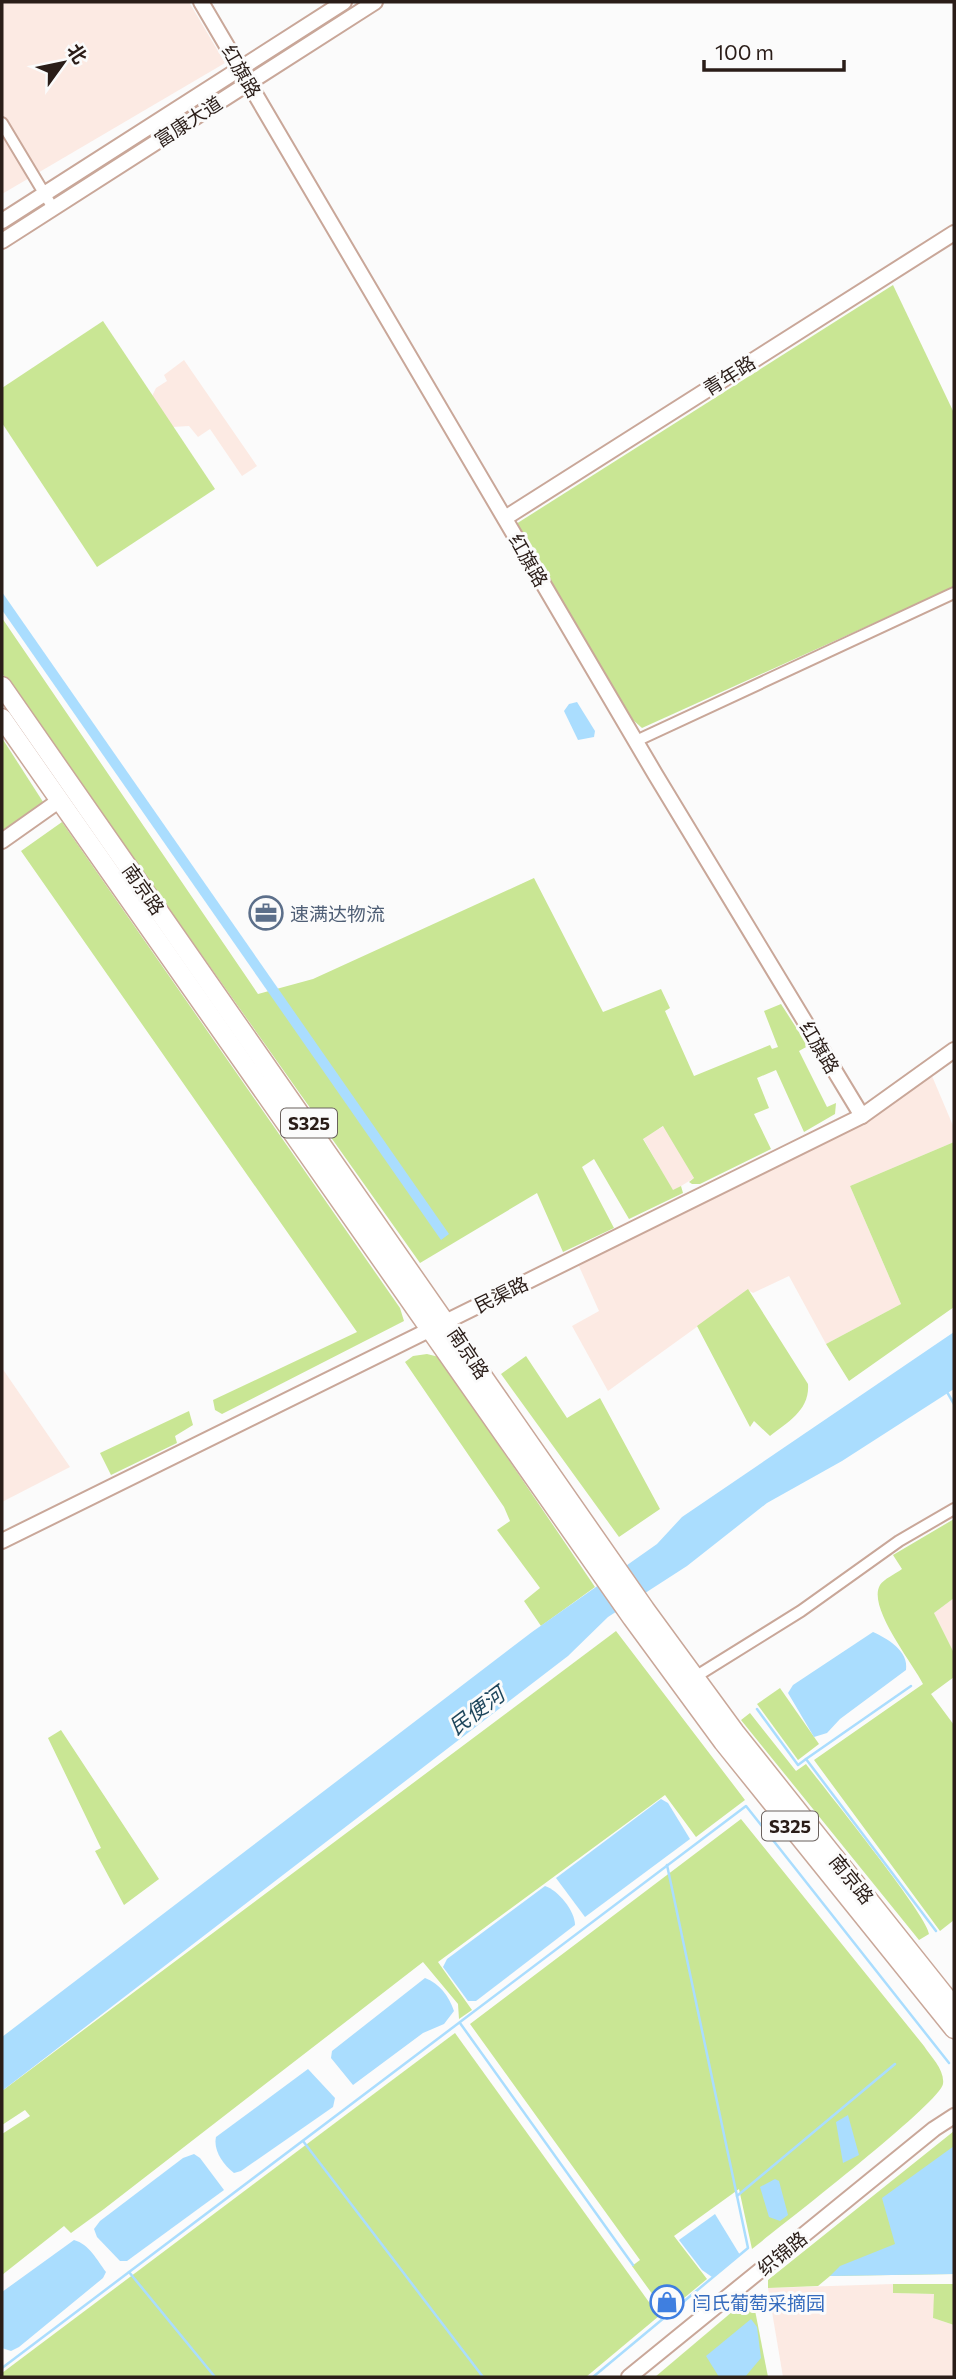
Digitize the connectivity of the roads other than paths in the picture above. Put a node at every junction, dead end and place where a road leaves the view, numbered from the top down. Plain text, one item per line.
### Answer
1 (201, 2) edge
2 (344, 2) edge
3 (375, 2) edge
4 (240, 68) junction
5 (248, 82) junction
6 (2, 123) edge
7 (44, 194) junction
8 (53, 208) junction
9 (2, 221) edge
10 (954, 233) edge
11 (2, 241) edge
12 (505, 518) junction
13 (954, 593) edge
14 (2, 686) edge
15 (2, 718) edge
16 (636, 741) junction
17 (60, 800) junction
18 (2, 841) edge
19 (954, 1050) edge
20 (862, 1116) junction
21 (447, 1320) junction
22 (430, 1329) junction
23 (954, 1509) edge
24 (2, 1541) edge
25 (606, 1567) junction
26 (638, 1613) junction
27 (695, 1677) junction
28 (924, 1990) junction
29 (954, 2007) edge
30 (954, 2029) edge
31 (954, 2040) edge
32 (954, 2105) edge
33 (954, 2116) edge
34 (934, 2129) junction
35 (629, 2377) edge

1 - 4 street, 红旗路
2 - 4 street, 富康大道
3 - 5 street, 富康大道
4 - 5 street, 红旗路
4 - 7 street, 富康大道
5 - 8 street, 富康大道
5 - 12 street, 红旗路
6 - 7 street
7 - 8 street
7 - 9 street, 富康大道
8 - 11 street, 富康大道
10 - 12 street, 青年路
12 - 16 street, 红旗路
13 - 16 street
14 - 21 main road, 南京路 / S325
15 - 17 main road, 南京路 / S325
16 - 20 street, 红旗路
17 - 18 street
17 - 22 main road, 南京路 / S325
19 - 20 street, 民渠路
20 - 21 street, 民渠路
21 - 22 street, 民渠路
21 - 25 main road, 南京路 / S325
22 - 24 street, 民渠路
22 - 25 main road, 南京路 / S325
23 - 27 street
25 - 26 main road, 南京路 / S325
26 - 27 main road, 南京路 / S325
26 - 28 main road, 南京路 / S325
27 - 29 main road, 南京路 / S325
28 - 30 main road, 南京路 / S325
28 - 31 street
32 - 34 street
33 - 34 street
34 - 35 street, 织锦路

